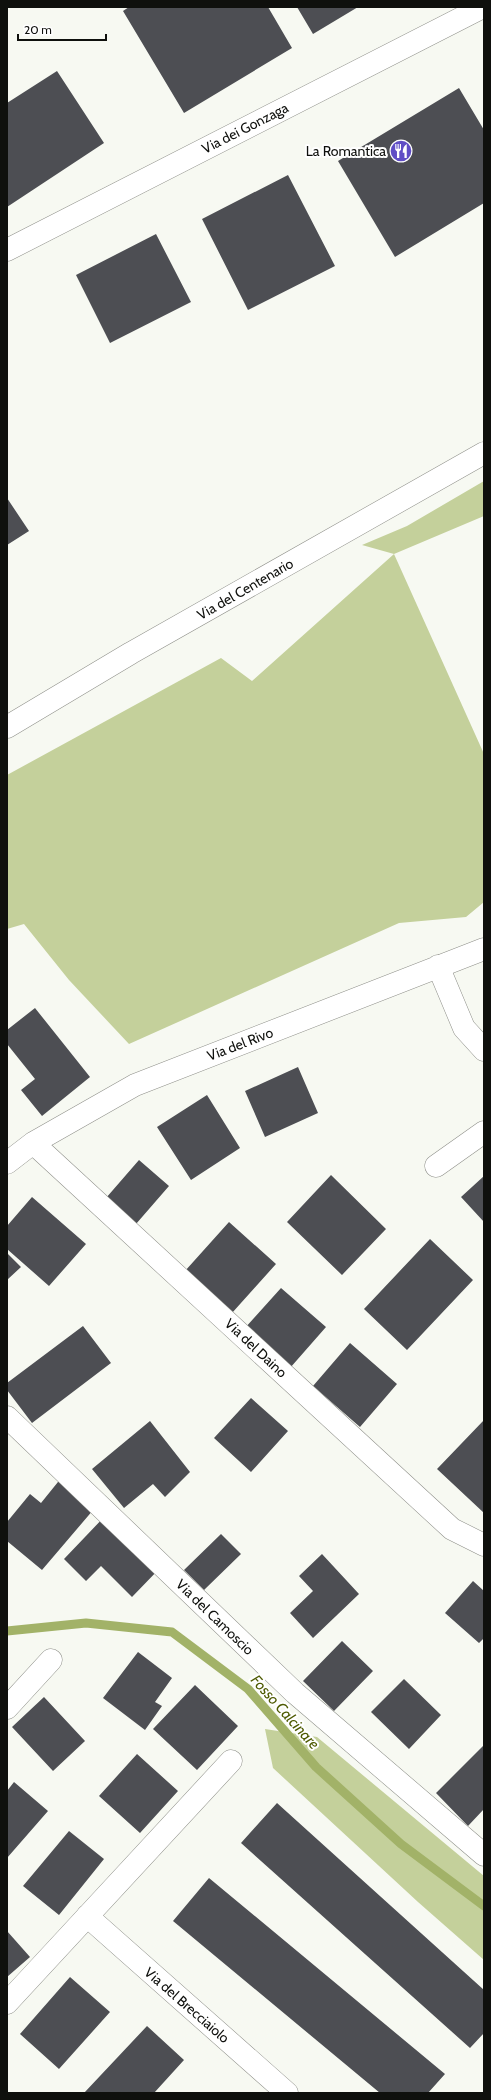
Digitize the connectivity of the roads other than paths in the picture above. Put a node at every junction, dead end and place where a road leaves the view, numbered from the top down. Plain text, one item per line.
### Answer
1 (483, 7) edge
2 (7, 250) edge
3 (484, 454) edge
4 (7, 727) edge
5 (484, 949) edge
6 (438, 966) junction
7 (484, 1050) edge
8 (484, 1132) edge
9 (33, 1143) junction
10 (7, 1163) edge
11 (436, 1166) dead end
12 (7, 1417) edge
13 (484, 1545) edge
14 (51, 1660) dead end
15 (7, 1708) edge
16 (231, 1761) dead end
17 (484, 1855) edge
18 (87, 1916) junction
19 (7, 2003) edge
20 (287, 2093) edge

1 - 2 street, Via dei Gonzaga
3 - 4 street, Via del Centenario
5 - 6 street, Via del Rivo
6 - 7 street
6 - 9 street, Via del Rivo
8 - 11 street
9 - 10 street, Via del Rivo
9 - 13 street, Via del Daino
12 - 17 street, Via del Camoscio
14 - 15 street
16 - 18 street
18 - 19 street
18 - 20 street, Via del Brecciaiolo

